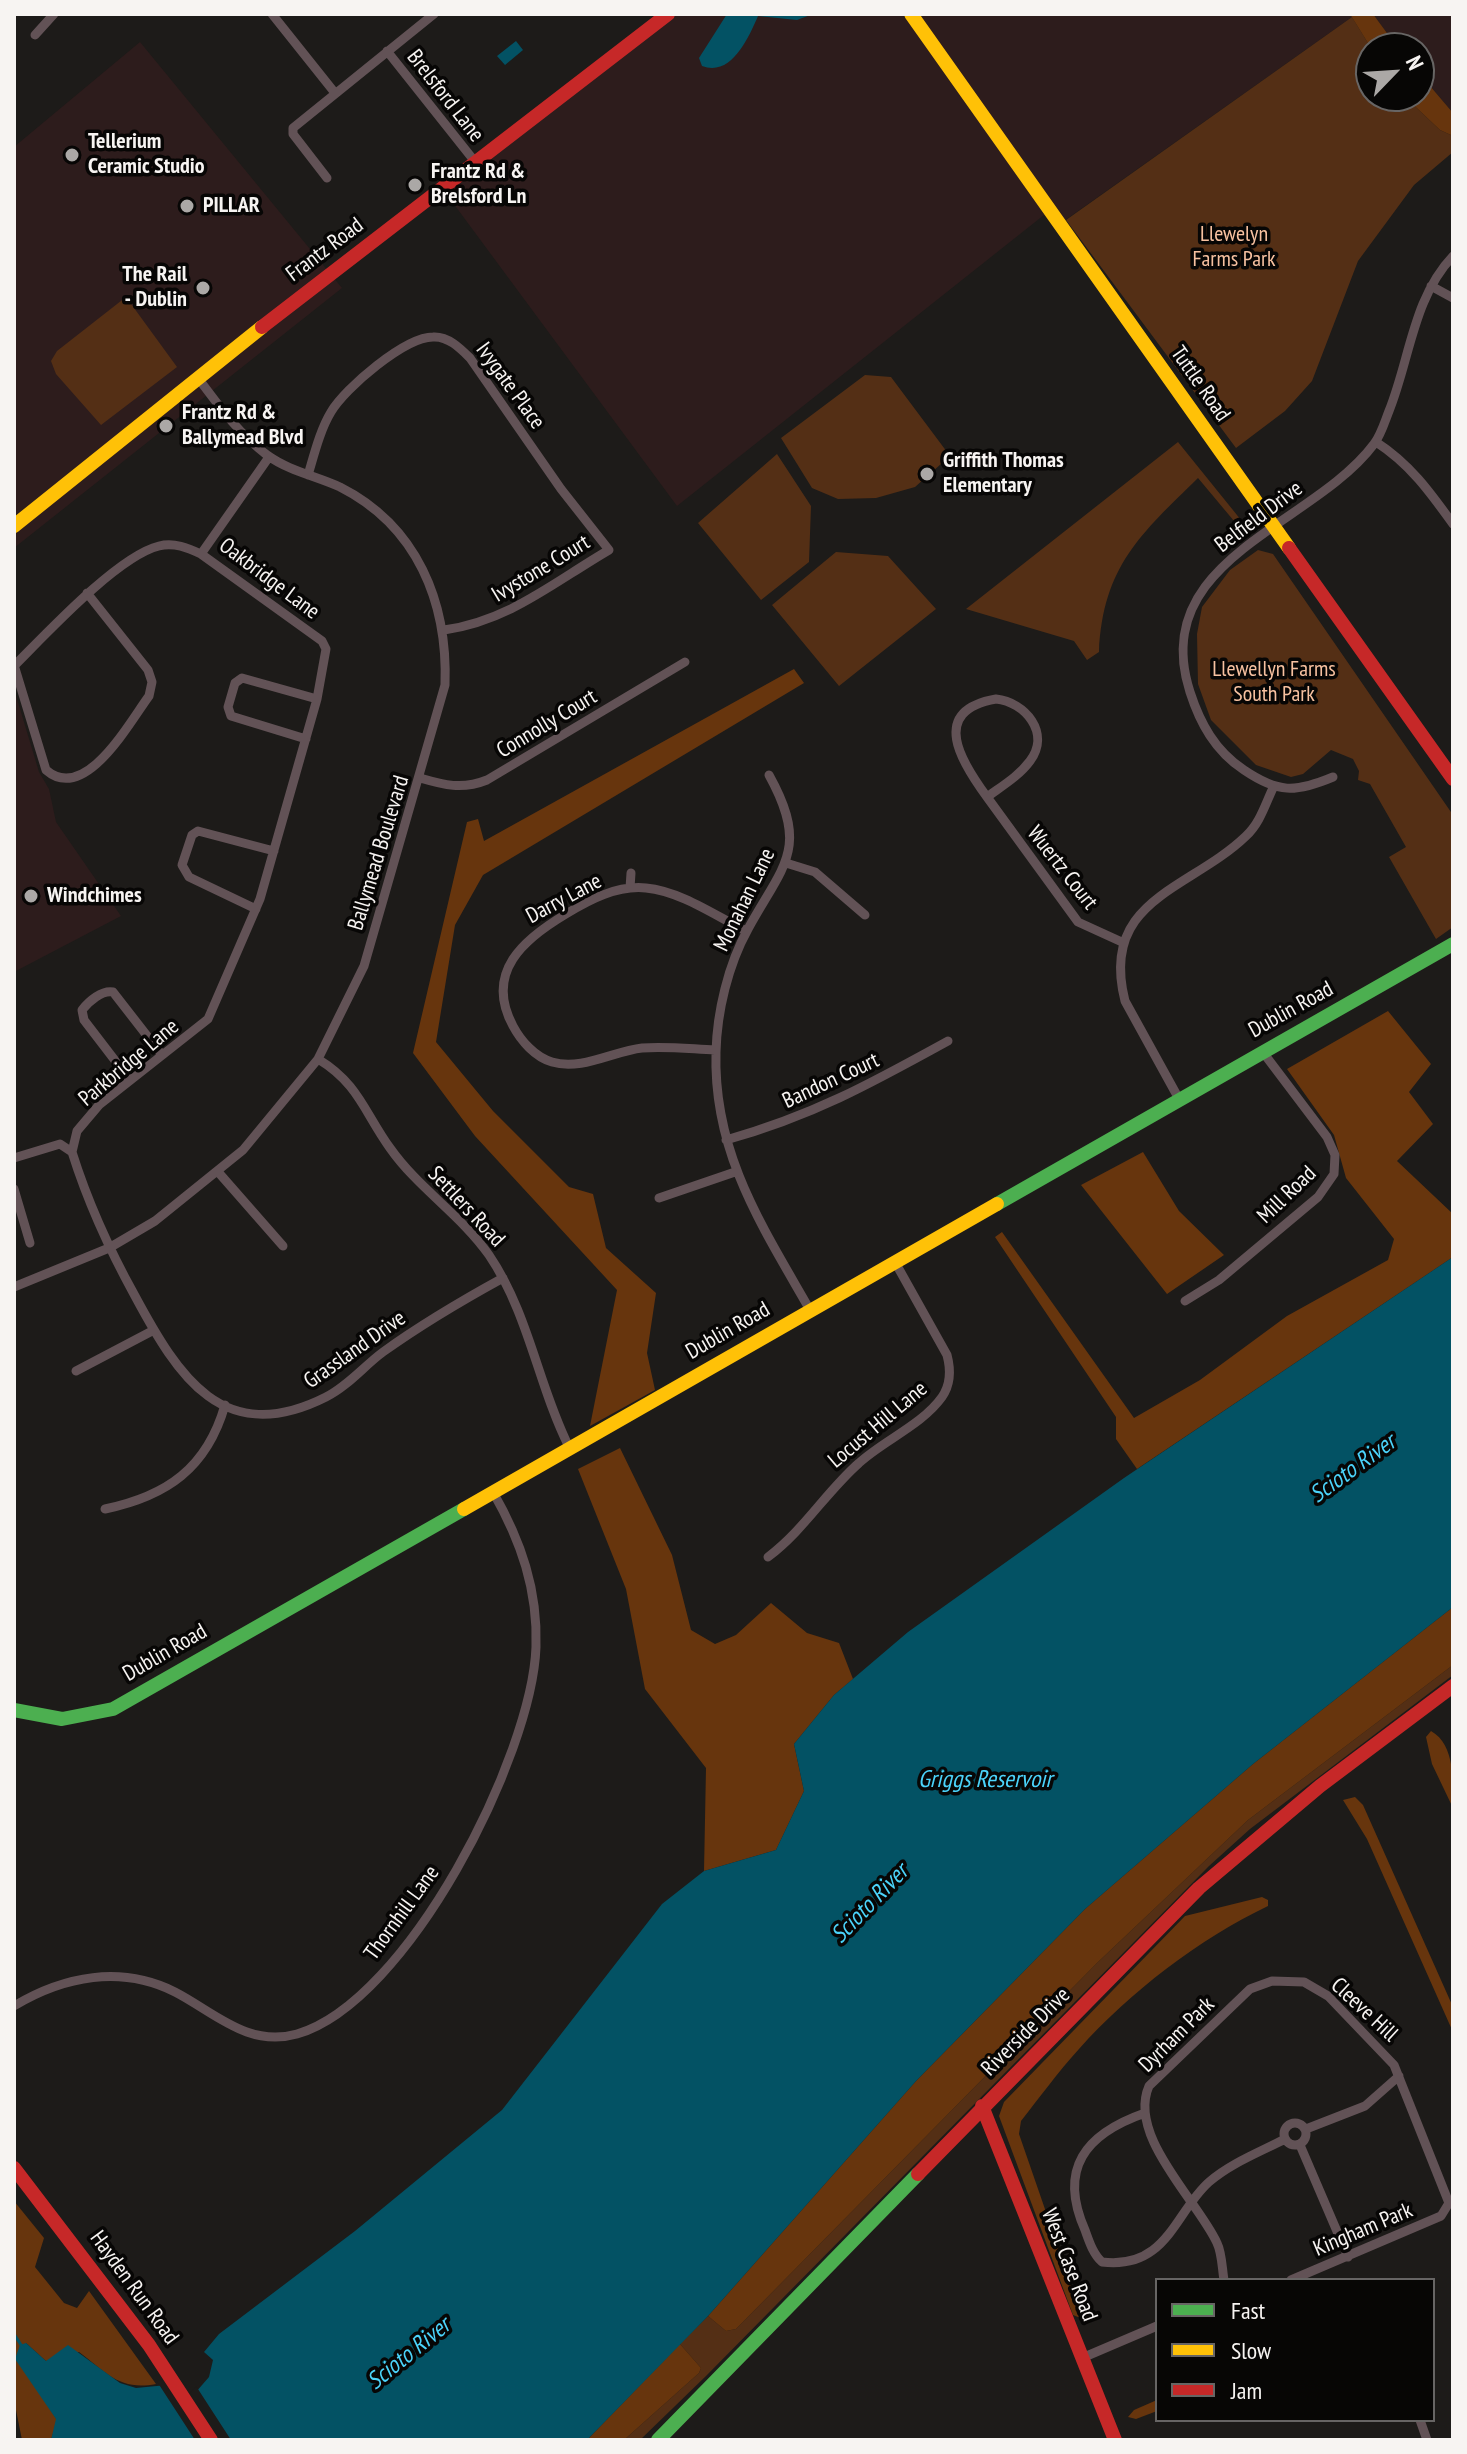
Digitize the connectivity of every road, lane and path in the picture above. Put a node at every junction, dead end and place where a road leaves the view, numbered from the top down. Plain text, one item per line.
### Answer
1 (54, 14) edge
2 (434, 14) edge
3 (668, 14) edge
4 (911, 14) edge
5 (273, 15) edge
6 (35, 35) dead end
7 (387, 51) junction
8 (335, 93) junction
9 (476, 163) junction
10 (327, 178) dead end
11 (1453, 256) edge
12 (1431, 286) junction
13 (1453, 298) edge
14 (198, 378) junction
15 (1376, 442) junction
16 (269, 457) junction
17 (308, 475) junction
18 (1453, 524) edge
19 (14, 526) edge
20 (1274, 527) junction
21 (609, 550) joint
22 (201, 554) junction
23 (87, 593) junction
24 (444, 630) junction
25 (326, 649) joint
26 (685, 662) dead end
27 (14, 665) edge
28 (317, 699) junction
29 (306, 739) junction
30 (769, 775) dead end
31 (1333, 777) dead end
32 (420, 778) junction
33 (1453, 779) edge
34 (1273, 788) junction
35 (987, 797) junction
36 (274, 851) junction
37 (786, 863) junction
38 (631, 873) dead end
39 (630, 888) junction
40 (256, 909) junction
41 (865, 915) dead end
42 (746, 931) junction
43 (1124, 943) junction
44 (1453, 944) edge
45 (948, 1041) dead end
46 (715, 1050) junction
47 (1262, 1051) junction
48 (162, 1055) junction
49 (318, 1059) junction
50 (130, 1080) junction
51 (1179, 1099) junction
52 (726, 1140) junction
53 (72, 1152) junction
54 (14, 1158) edge
55 (735, 1172) junction
56 (219, 1173) junction
57 (14, 1189) edge
58 (659, 1198) dead end
59 (30, 1243) dead end
60 (283, 1246) dead end
61 (109, 1248) junction
62 (895, 1262) junction
63 (503, 1278) junction
64 (14, 1287) edge
65 (1185, 1301) dead end
66 (810, 1310) junction
67 (154, 1330) junction
68 (76, 1371) dead end
69 (225, 1405) junction
70 (569, 1447) junction
71 (493, 1492) junction
72 (105, 1509) dead end
73 (768, 1557) dead end
74 (1453, 1686) edge
75 (14, 1710) edge
76 (1250, 1989) joint
77 (14, 2006) edge
78 (1399, 2076) junction
79 (982, 2106) junction
80 (1145, 2113) junction
81 (1306, 2129) junction
82 (1285, 2139) junction
83 (1300, 2145) junction
84 (14, 2168) edge
85 (1192, 2206) junction
86 (1448, 2210) joint
87 (1348, 2257) junction
88 (1224, 2278) edge
89 (1296, 2278) edge
90 (1155, 2327) edge
91 (1082, 2358) junction
92 (211, 2440) edge
93 (658, 2440) edge
94 (1115, 2440) edge

1 - 6 street
2 - 7 street
3 - 9 main road, Frantz Road
4 - 20 main road, Tuttle Road
5 - 8 street
7 - 8 street
7 - 9 street, Brelsford Lane
8 - 10 street
9 - 14 main road, Frantz Road
11 - 12 street, Belfield Drive
12 - 13 street
12 - 15 street, Belfield Drive
14 - 16 street, Ballymead Boulevard
14 - 19 main road, Frantz Road
15 - 18 street
15 - 20 street, Belfield Drive
16 - 17 street, Ballymead Boulevard
16 - 22 street, Oakbridge Lane
17 - 21 street, Ivygate Place
17 - 24 street, Ballymead Boulevard
20 - 33 main road, Tuttle Road
20 - 34 street, Belfield Drive
21 - 24 street, Ivystone Court
22 - 23 street
22 - 25 street, Oakbridge Lane
23 - 27 street
23 - 27 street
24 - 32 street, Ballymead Boulevard
25 - 28 street, Parkbridge Lane
26 - 32 street, Connolly Court
28 - 29 street, Parkbridge Lane
28 - 29 street
29 - 36 street, Parkbridge Lane
30 - 37 street, Monahan Lane
31 - 34 street
32 - 49 street, Ballymead Boulevard
34 - 43 street
35 - 35 street, Wuertz Court
35 - 43 street, Wuertz Court
36 - 40 street, Parkbridge Lane
36 - 40 street
37 - 41 street
37 - 42 street, Monahan Lane
38 - 39 street
39 - 42 street, Darry Lane
39 - 46 street, Darry Lane
40 - 48 street, Parkbridge Lane
42 - 46 street, Monahan Lane
43 - 51 street
44 - 47 main road, Dublin Road
45 - 52 street, Bandon Court
46 - 52 street, Monahan Lane
47 - 51 main road, Dublin Road
47 - 65 street, Mill Road
48 - 50 street, Parkbridge Lane
48 - 50 street
49 - 56 street, Ballymead Boulevard
49 - 63 street, Settlers Road
50 - 53 street, Parkbridge Lane
51 - 62 main road, Dublin Road
52 - 55 street, Monahan Lane
53 - 54 street
53 - 61 street
55 - 58 street
55 - 66 street, Monahan Lane
56 - 60 street
56 - 61 street, Ballymead Boulevard
57 - 59 street
61 - 64 street, Ballymead Boulevard
61 - 67 street, Grassland Drive
62 - 66 main road, Dublin Road
62 - 73 street, Locust Hill Lane
63 - 69 street, Grassland Drive
63 - 70 street, Settlers Road
66 - 70 main road, Dublin Road
67 - 68 street
67 - 69 street, Grassland Drive
69 - 72 street
70 - 71 main road, Dublin Road
71 - 75 main road, Dublin Road
71 - 77 street, Thornhill Lane
74 - 79 main road, Riverside Drive
76 - 78 street, Cleeve Hill
76 - 80 street, Dyrham Park
78 - 81 street
78 - 86 street, Cleeve Hill
79 - 91 main road, West Case Road
79 - 93 main road, Riverside Drive
80 - 85 street
80 - 85 street
81 - 82 street
81 - 83 street
82 - 83 street
82 - 85 street
83 - 87 street
84 - 92 main road, Hayden Run Road
85 - 88 street
86 - 87 street, Kingham Park
87 - 89 street, Kingham Park
90 - 91 street
91 - 94 main road, West Case Road

